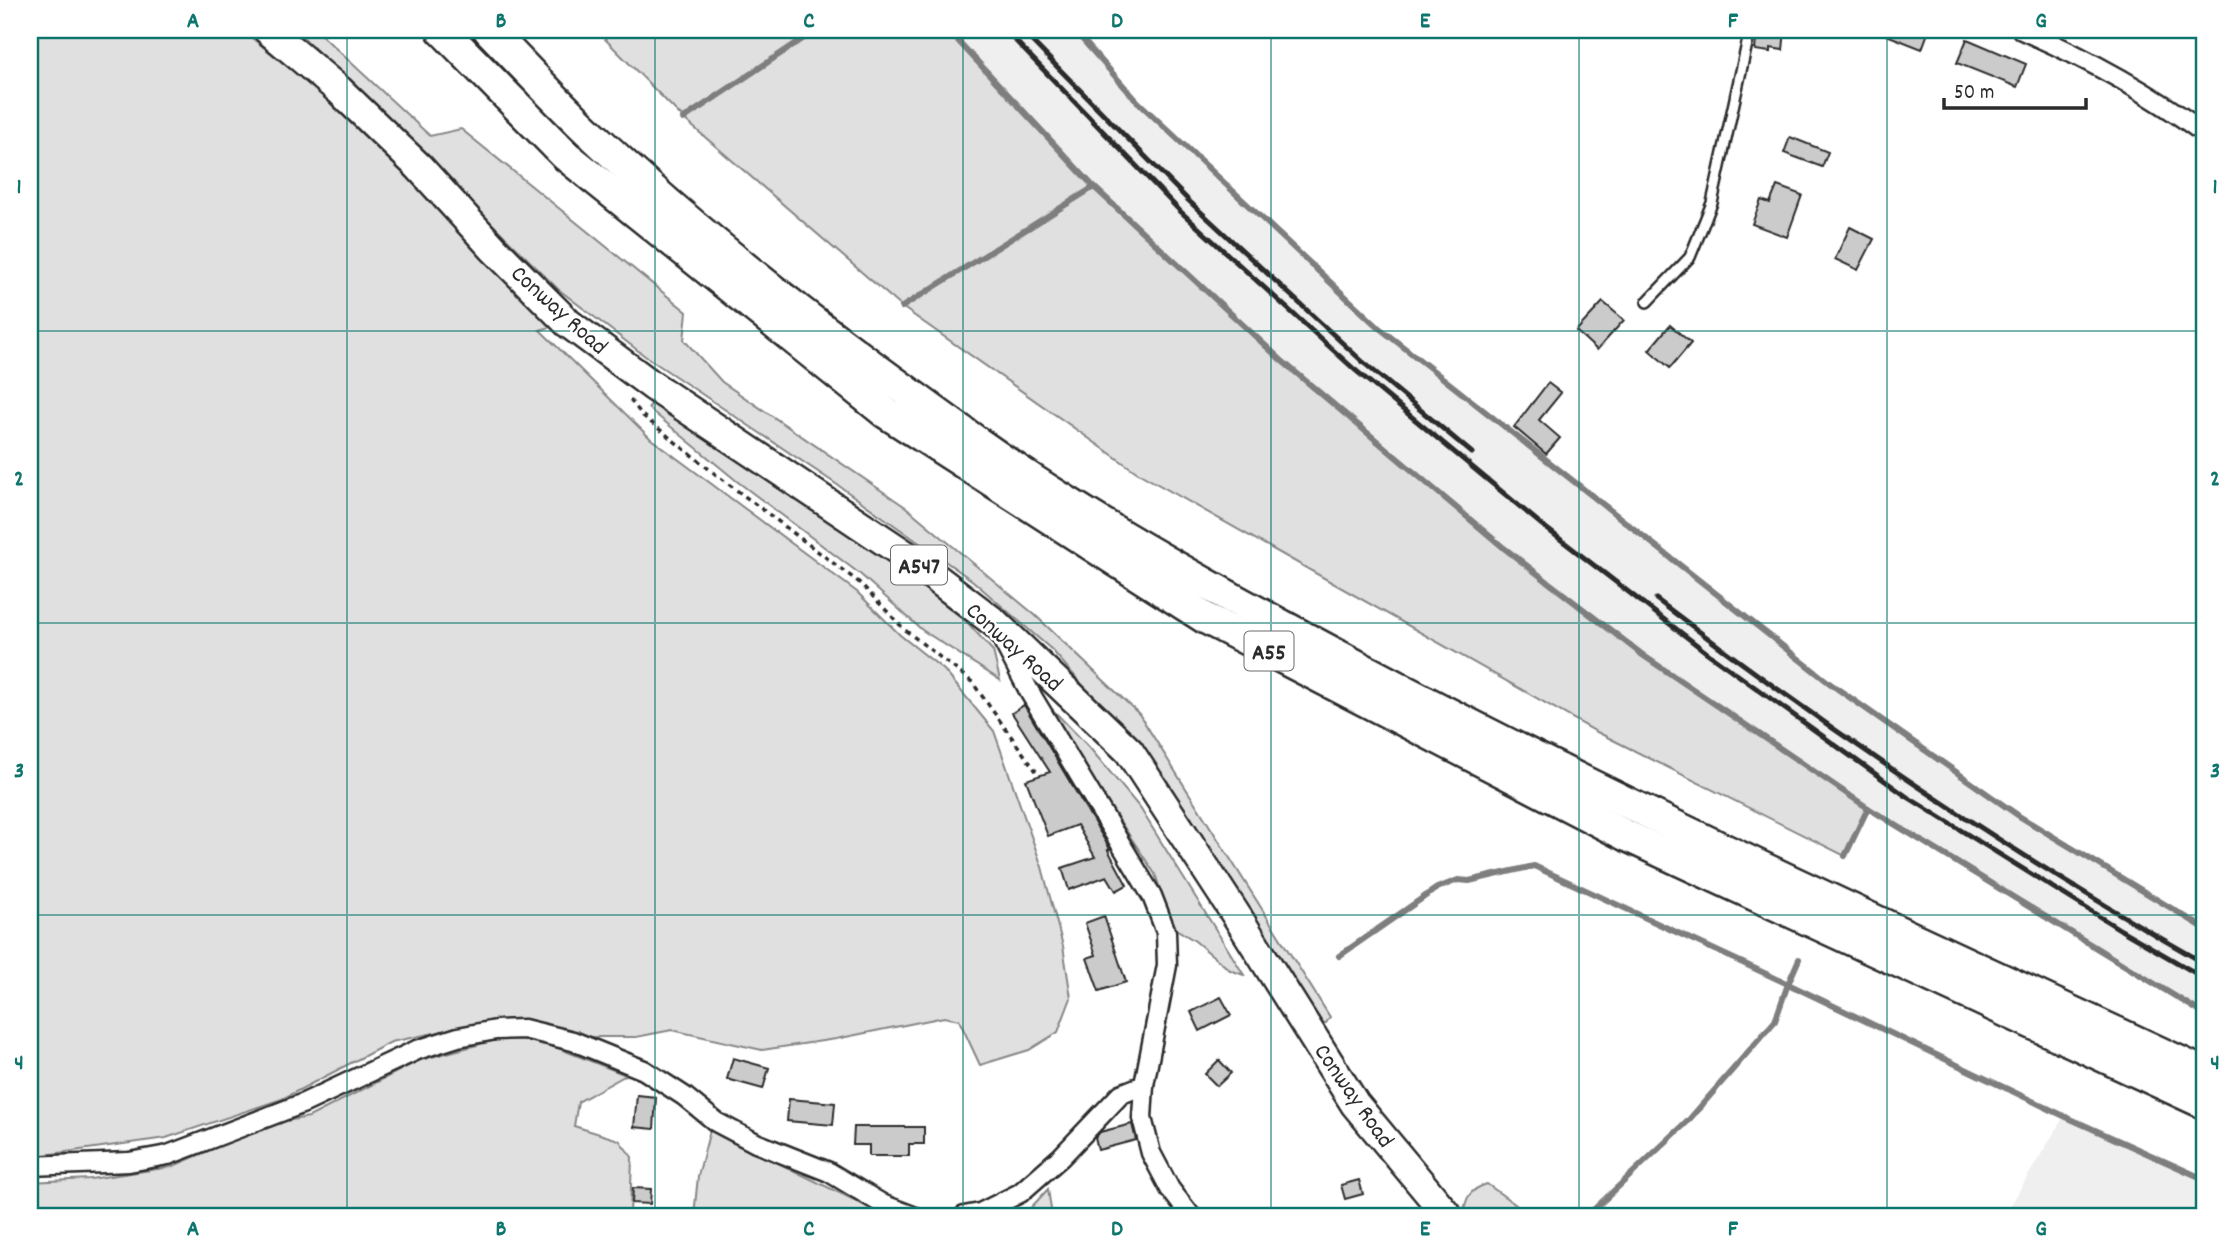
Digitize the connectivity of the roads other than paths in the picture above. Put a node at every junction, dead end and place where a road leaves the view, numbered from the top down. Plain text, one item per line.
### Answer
1 (268, 30) edge
2 (442, 30) edge
3 (489, 30) edge
4 (1750, 30) edge
5 (2022, 30) edge
6 (2204, 133) edge
7 (1647, 302) dead end
8 (995, 623) junction
9 (2204, 1073) edge
10 (1144, 1085) junction
11 (2204, 1103) edge
12 (30, 1166) edge
13 (974, 1215) edge
14 (913, 1216) edge
15 (1191, 1216) edge
16 (1448, 1216) edge

1 - 8 main road, Conway Road / A547
2 - 11 highway, A55
3 - 9 highway, A55
4 - 7 lane
5 - 6 street
8 - 10 street
8 - 16 main road, Conway Road / A547
10 - 13 street
10 - 15 street
12 - 14 street

